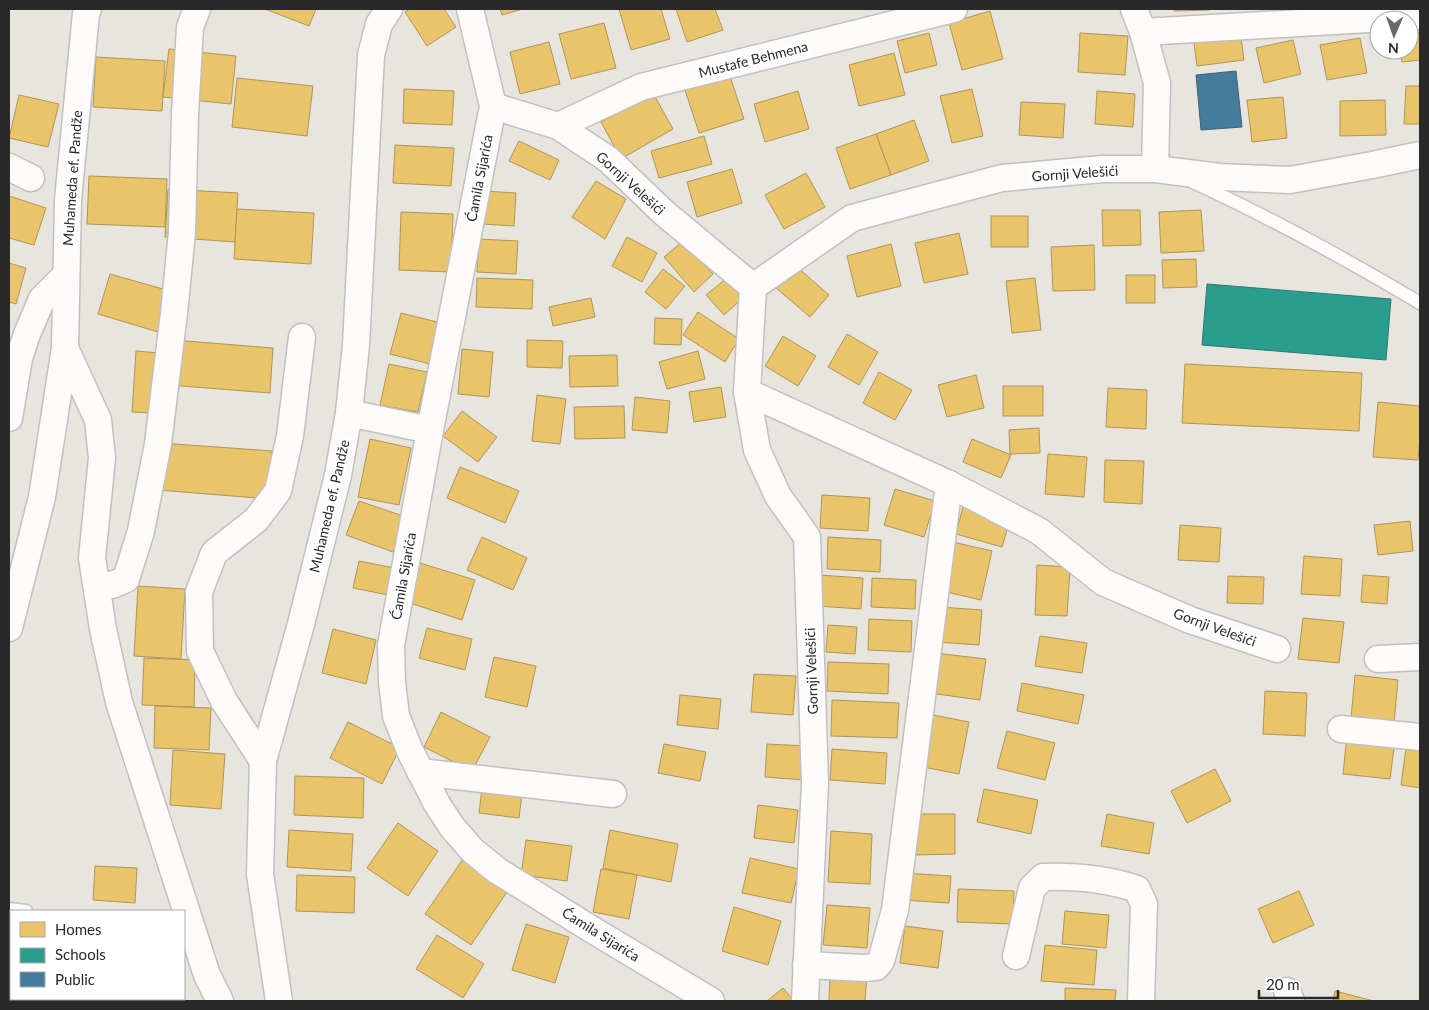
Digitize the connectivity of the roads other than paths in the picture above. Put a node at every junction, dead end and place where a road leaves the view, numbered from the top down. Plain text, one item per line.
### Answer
1 (88, 9) edge
2 (198, 9) edge
3 (389, 9) edge
4 (470, 9) edge
5 (954, 9) edge
6 (1420, 16) edge
7 (1138, 20) edge
8 (493, 106) junction
9 (558, 126) junction
10 (1420, 155) edge
11 (1164, 171) junction
12 (65, 276) junction
13 (753, 287) junction
14 (1420, 302) edge
15 (302, 338) dead end
16 (64, 348) junction
17 (747, 392) junction
18 (349, 413) junction
19 (9, 418) edge
20 (430, 430) junction
21 (948, 484) junction
22 (96, 584) junction
23 (9, 628) edge
24 (1277, 649) dead end
25 (1420, 657) edge
26 (1378, 659) dead end
27 (1341, 729) dead end
28 (1420, 737) edge
29 (263, 760) junction
30 (420, 772) junction
31 (613, 794) dead end
32 (1016, 956) dead end
33 (806, 965) junction
34 (220, 1001) edge
35 (279, 1001) edge
36 (711, 1001) edge
37 (805, 1001) edge
38 (1141, 1001) edge

1 - 12 street, Muhameda ef. Pandže
2 - 22 street
3 - 18 street, Muhameda ef. Pandže
4 - 8 street, Ćamila Sijarića
5 - 9 street, Mustafe Behmena
6 - 7 street
7 - 11 street
8 - 9 street, Gornji Velešići
8 - 20 street, Ćamila Sijarića
9 - 13 street, Gornji Velešići
10 - 11 street, Gornji Velešići
11 - 13 street, Gornji Velešići
11 - 14 lane
12 - 16 street, Muhameda ef. Pandže
12 - 19 street
13 - 17 street, Gornji Velešići
15 - 29 street
16 - 22 street, Muhameda ef. Pandže
16 - 23 street, Muhameda ef. Pandže
17 - 21 street, Gornji Velešići
17 - 33 street, Gornji Velešići
18 - 20 street
18 - 29 street, Muhameda ef. Pandže
20 - 30 street, Ćamila Sijarića
21 - 24 street, Gornji Velešići
21 - 33 street
22 - 34 street, Muhameda ef. Pandže
25 - 26 street
27 - 28 street
29 - 35 street, Muhameda ef. Pandže
30 - 31 street
30 - 36 street, Ćamila Sijarića
32 - 38 street
33 - 37 street, Gornji Velešići

